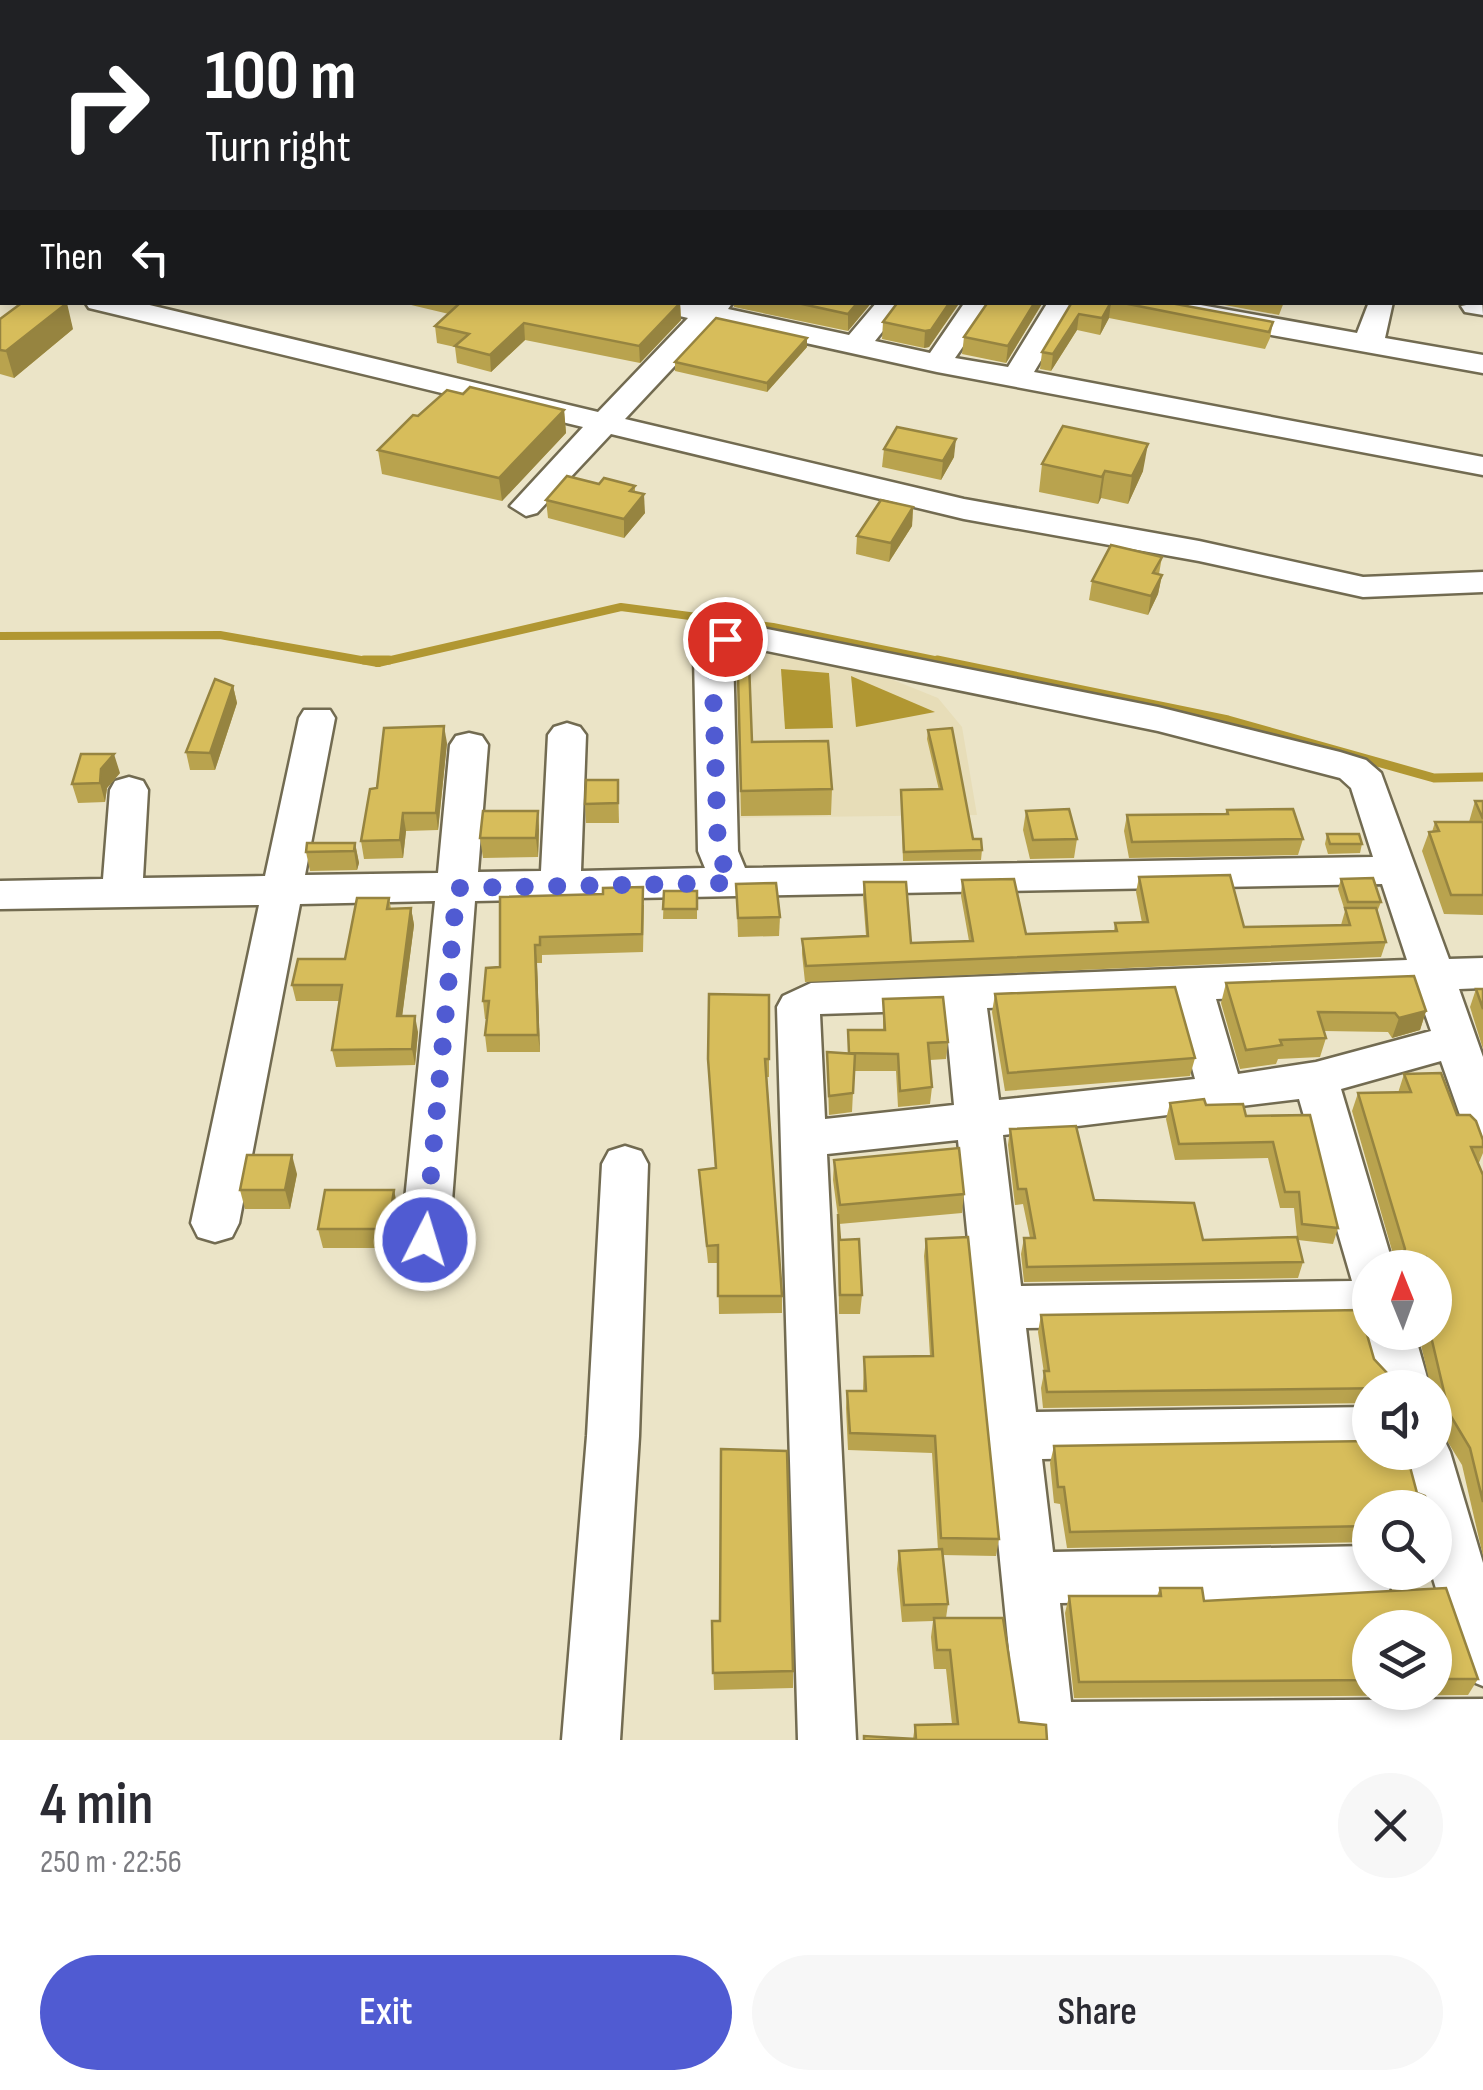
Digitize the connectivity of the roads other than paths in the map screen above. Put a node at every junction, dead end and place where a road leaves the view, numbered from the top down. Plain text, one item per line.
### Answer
1 (111, 305) edge
2 (685, 305) edge
3 (890, 305) edge
4 (978, 305) edge
5 (1060, 305) edge
6 (1151, 305) edge
7 (1380, 305) edge
8 (714, 308) edge
9 (1368, 344) junction
10 (856, 346) junction
11 (937, 363) junction
12 (1483, 364) edge
13 (1016, 378) junction
14 (601, 424) junction
15 (1483, 466) edge
16 (526, 506) dead end
17 (1483, 582) edge
18 (317, 718) dead end
19 (567, 734) dead end
20 (469, 745) dead end
21 (129, 790) dead end
22 (1400, 870) junction
23 (731, 883) junction
24 (457, 888) junction
25 (560, 888) junction
26 (279, 890) junction
27 (122, 892) junction
28 (0, 896) edge
29 (1483, 973) edge
30 (1432, 974) junction
31 (1190, 986) junction
32 (964, 991) junction
33 (1455, 1041) junction
34 (1316, 1079) junction
35 (1222, 1094) junction
36 (1483, 1122) edge
37 (976, 1123) junction
38 (804, 1138) junction
39 (626, 1164) dead end
40 (215, 1223) dead end
41 (425, 1240) dead end
42 (1365, 1250) edge
43 (1352, 1302) edge
44 (998, 1307) junction
45 (1352, 1430) edge
46 (1012, 1436) junction
47 (1352, 1572) edge
48 (1028, 1578) junction
49 (1452, 1584) edge
50 (1483, 1658) edge
51 (1483, 1728) edge
52 (1047, 1736) edge
53 (590, 1740) edge
54 (827, 1740) edge

1 - 14 street
2 - 8 street
3 - 10 street
4 - 11 street
5 - 13 street
6 - 9 street
7 - 9 street
8 - 10 street
8 - 14 street
9 - 12 street
10 - 11 street
11 - 13 street
13 - 15 street
14 - 16 street
14 - 17 street
18 - 26 street
19 - 25 street
20 - 24 street
21 - 27 street
22 - 23 street
22 - 23 street
22 - 30 street
23 - 25 street
24 - 25 street
24 - 26 street
24 - 41 street
26 - 27 street
26 - 40 street
27 - 28 street
29 - 30 street
30 - 31 street
30 - 33 street
31 - 32 street
31 - 35 street
32 - 37 street
32 - 38 street
33 - 34 street
33 - 36 street
34 - 35 street
34 - 42 street
35 - 37 street
37 - 38 street
37 - 44 street
38 - 54 street
39 - 53 street
43 - 44 street
44 - 46 street
45 - 46 street
46 - 48 street
47 - 48 street
48 - 52 street
49 - 50 street
51 - 52 street

